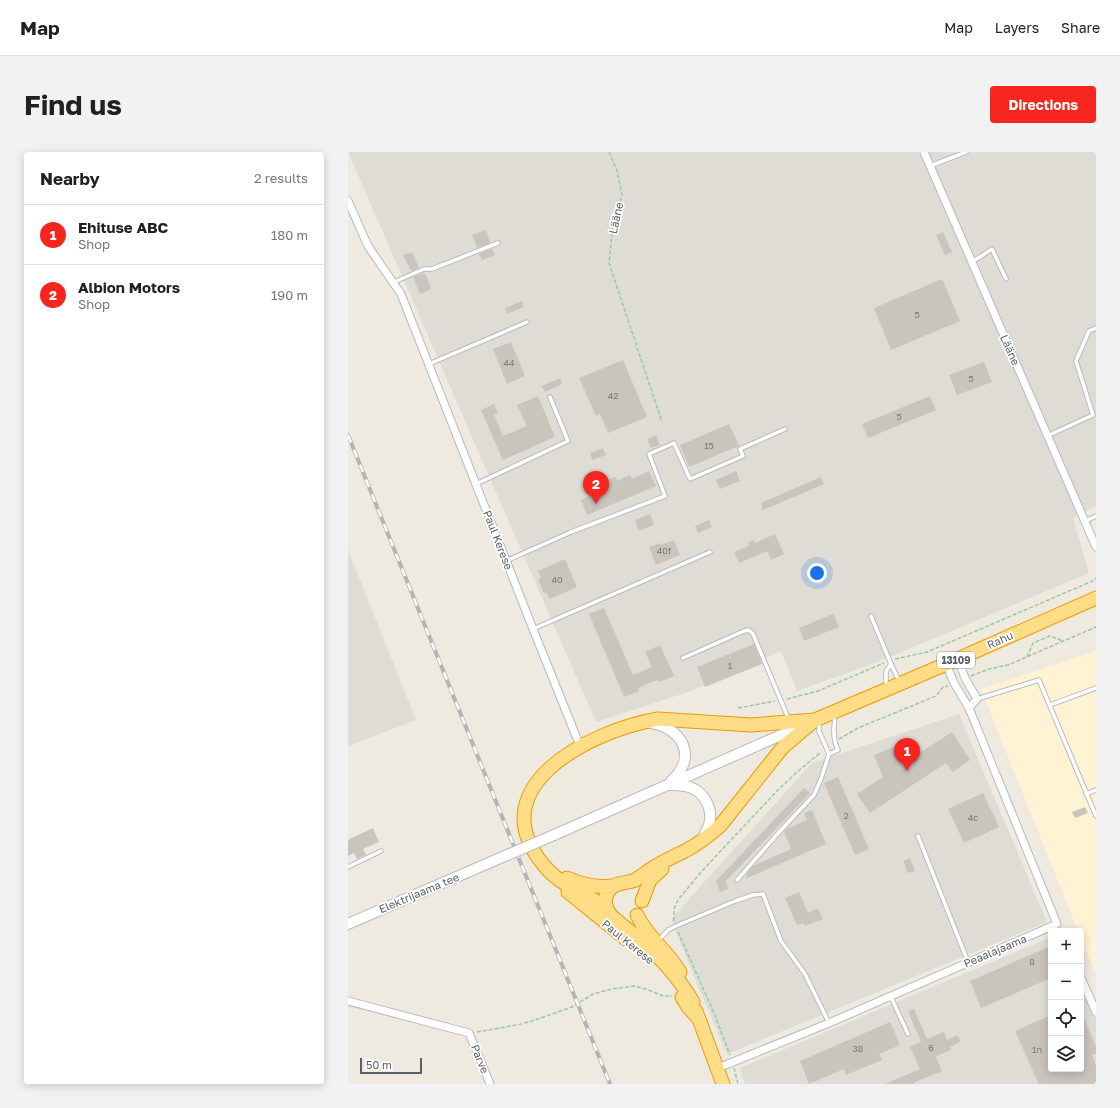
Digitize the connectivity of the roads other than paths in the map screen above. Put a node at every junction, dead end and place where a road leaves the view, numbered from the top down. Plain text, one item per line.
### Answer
1 (924, 152) edge
2 (966, 152) edge
3 (930, 166) junction
4 (348, 201) edge
5 (498, 243) dead end
6 (972, 262) junction
7 (1006, 279) dead end
8 (394, 282) junction
9 (527, 322) dead end
10 (1096, 328) edge
11 (429, 364) junction
12 (550, 397) dead end
13 (785, 428) dead end
14 (1047, 436) junction
15 (476, 484) junction
16 (1096, 516) edge
17 (1085, 521) junction
18 (1096, 547) edge
19 (710, 552) dead end
20 (506, 561) junction
21 (1096, 598) edge
22 (871, 616) dead end
23 (533, 630) junction
24 (683, 658) dead end
25 (952, 662) junction
26 (890, 663) junction
27 (901, 683) junction
28 (1096, 688) edge
29 (886, 690) junction
30 (977, 698) junction
31 (1050, 704) junction
32 (969, 708) junction
33 (832, 712) junction
34 (643, 722) junction
35 (790, 722) junction
36 (815, 724) junction
37 (580, 746) junction
38 (829, 754) junction
39 (667, 785) junction
40 (1096, 790) edge
41 (1086, 794) junction
42 (1096, 816) edge
43 (918, 836) dead end
44 (702, 840) junction
45 (381, 851) dead end
46 (681, 853) junction
47 (348, 867) edge
48 (548, 869) junction
49 (737, 880) dead end
50 (628, 883) junction
51 (614, 886) junction
52 (642, 900) junction
53 (606, 908) junction
54 (637, 915) junction
55 (615, 919) junction
56 (348, 924) edge
57 (1058, 928) edge
58 (1048, 932) edge
59 (657, 942) junction
60 (968, 962) junction
61 (1084, 985) edge
62 (890, 996) junction
63 (348, 1001) edge
64 (694, 1002) junction
65 (1096, 1012) edge
66 (699, 1019) junction
67 (828, 1022) junction
68 (908, 1034) dead end
69 (718, 1068) junction
70 (490, 1084) edge
71 (724, 1084) edge

1 - 3 street, Lääne
2 - 3 lane
3 - 6 street, Lääne
4 - 8 street, Paul Kerese
5 - 8 lane
6 - 7 lane
6 - 14 street, Lääne
8 - 11 street, Paul Kerese
9 - 11 lane
10 - 14 lane
11 - 15 street, Paul Kerese
12 - 15 lane
13 - 20 lane
14 - 17 street, Lääne
15 - 20 street, Paul Kerese
16 - 17 lane
17 - 18 street, Lääne
19 - 23 lane
20 - 23 street, Paul Kerese
21 - 25 highway, Rahu / 13109
22 - 26 lane
23 - 37 street, Paul Kerese
24 - 35 lane
25 - 27 highway, Rahu / 13109
25 - 30 street
25 - 32 street, Peaalajaama
26 - 27 lane
26 - 29 lane
27 - 29 highway, Rahu / 13109
28 - 31 lane
29 - 33 highway, Rahu / 13109
30 - 31 lane
30 - 32 street
31 - 41 lane
32 - 57 street, Peaalajaama
33 - 36 highway, Rahu / 13109
33 - 38 lane
34 - 35 highway
34 - 37 highway
34 - 39 street
35 - 36 highway
36 - 38 lane
36 - 39 street, 13109
36 - 44 highway
37 - 48 highway, Paul Kerese
38 - 49 lane
39 - 44 street
39 - 56 street, Elektrijaama tee / 13109, bridge
40 - 41 lane
41 - 42 lane
43 - 60 lane
44 - 46 highway
45 - 47 lane
46 - 50 highway
46 - 52 highway
48 - 51 highway, Paul Kerese
48 - 53 highway, Paul Kerese
48 - 66 highway, Paul Kerese
50 - 51 highway
50 - 52 highway
51 - 53 highway
52 - 54 highway
53 - 55 highway
54 - 55 highway
54 - 59 highway, Paul Kerese
55 - 64 highway, Paul Kerese
58 - 60 street, Peaalajaama
59 - 64 highway, Paul Kerese
59 - 67 lane
60 - 62 street, Peaalajaama
61 - 65 street
62 - 67 street, Peaalajaama
62 - 68 lane
63 - 70 street, Parve
64 - 66 highway, Paul Kerese
66 - 69 highway, Paul Kerese
67 - 69 street, Peaalajaama
69 - 71 highway, Paul Kerese

